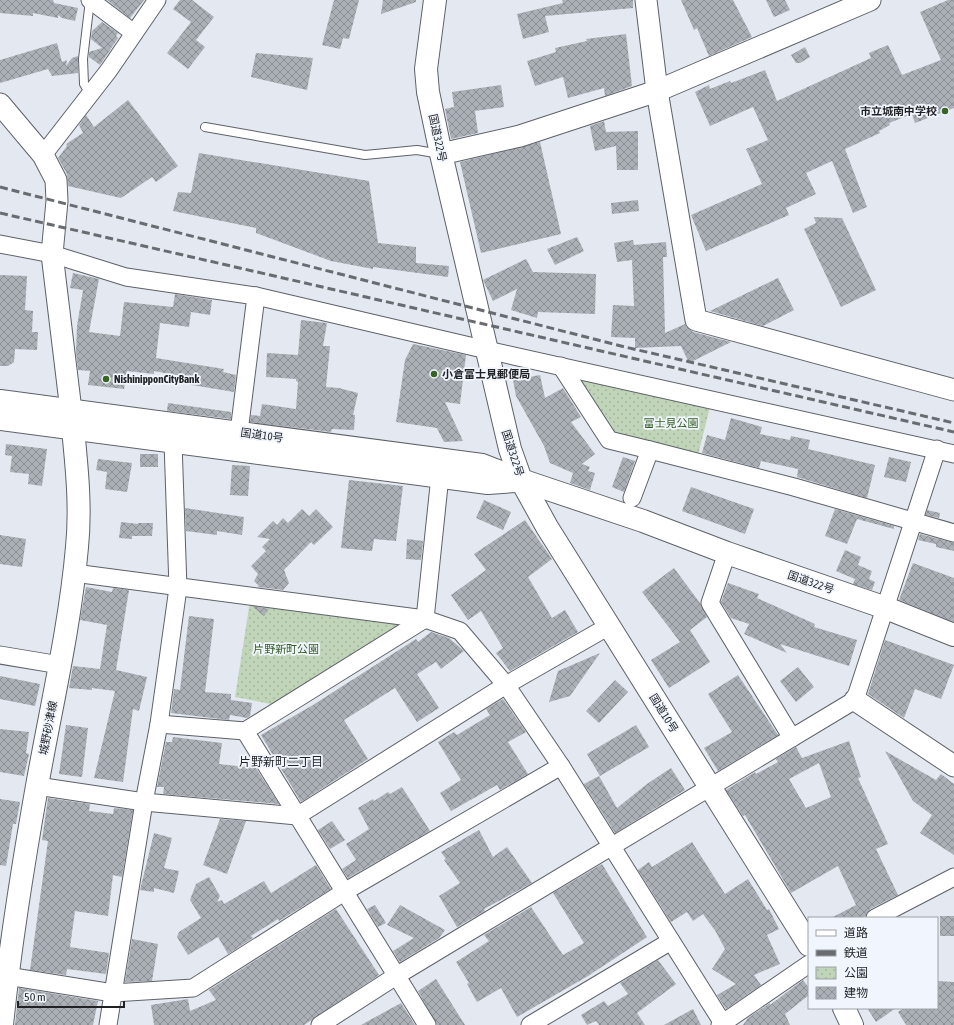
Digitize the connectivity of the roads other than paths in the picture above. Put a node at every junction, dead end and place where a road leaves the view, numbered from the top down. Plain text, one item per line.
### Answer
1 (90, 0) edge
2 (157, 0) edge
3 (435, 0) edge
4 (646, 0) edge
5 (870, 0) edge
6 (134, 33) junction
7 (657, 91) junction
8 (90, 94) junction
9 (0, 104) edge
10 (205, 127) dead end
11 (441, 154) junction
12 (44, 156) junction
13 (0, 244) edge
14 (52, 254) junction
15 (256, 296) junction
16 (487, 350) junction
17 (561, 366) junction
18 (954, 390) edge
19 (0, 401) edge
20 (0, 419) edge
21 (72, 420) junction
22 (239, 432) junction
23 (173, 442) junction
24 (937, 449) junction
25 (650, 450) junction
26 (954, 454) edge
27 (440, 476) junction
28 (521, 480) junction
29 (632, 498) dead end
30 (914, 522) junction
31 (954, 533) edge
32 (727, 553) junction
33 (74, 573) junction
34 (178, 588) junction
35 (886, 608) junction
36 (425, 619) junction
37 (609, 626) junction
38 (954, 634) edge
39 (0, 655) edge
40 (60, 665) junction
41 (506, 685) junction
42 (855, 700) junction
43 (159, 724) junction
44 (246, 731) junction
45 (792, 738) junction
46 (561, 766) junction
47 (954, 766) edge
48 (37, 786) junction
49 (711, 787) junction
50 (144, 802) junction
51 (297, 816) junction
52 (611, 846) junction
53 (953, 880) edge
54 (344, 892) junction
55 (877, 917) edge
56 (671, 941) junction
57 (808, 943) edge
58 (808, 965) edge
59 (7, 976) junction
60 (396, 976) junction
61 (113, 993) junction
62 (844, 1009) edge
63 (723, 1024) edge
64 (2, 1025) edge
65 (108, 1025) edge
66 (320, 1025) edge
67 (427, 1025) edge
68 (530, 1025) edge
69 (852, 1025) edge

1 - 6 street
1 - 8 lane
2 - 6 street
3 - 11 main road, 国道322号
4 - 7 street
5 - 7 street
6 - 8 street
7 - 11 street
7 - 18 street
8 - 12 street
9 - 12 street
10 - 11 lane
11 - 16 main road, 国道322号
12 - 14 street
13 - 14 street
14 - 15 street
14 - 21 street
15 - 16 street
15 - 22 street
16 - 17 street
16 - 28 main road, 国道322号
17 - 24 street
17 - 25 street
19 - 21 main road, 国道10号
20 - 21 main road, 国道10号
21 - 22 main road, 国道10号
21 - 23 main road, 国道10号
21 - 33 main road, 城野砂津線
22 - 28 main road, 国道10号
23 - 27 main road, 国道10号
23 - 34 street
24 - 26 street
24 - 30 street
25 - 29 street
25 - 30 street
27 - 28 main road, 国道10号
27 - 36 street
28 - 32 main road, 国道322号
28 - 37 main road, 国道10号
30 - 31 street
30 - 35 street
32 - 35 main road, 国道322号
32 - 45 street
33 - 34 street
33 - 40 main road, 城野砂津線
34 - 36 street
34 - 43 street
35 - 38 main road, 国道322号
35 - 42 street
36 - 41 street
36 - 44 street
37 - 41 street
37 - 49 main road, 国道10号
39 - 40 street
40 - 48 main road, 城野砂津線
41 - 46 street
41 - 51 street
42 - 45 street
42 - 47 street
43 - 44 street
43 - 50 street
44 - 51 street
45 - 49 street
46 - 52 street
46 - 54 street
48 - 50 street
48 - 59 main road, 城野砂津線
49 - 52 street
49 - 57 main road, 国道10号
50 - 51 street
50 - 61 street
51 - 54 street
52 - 56 street
52 - 60 street
53 - 55 street
54 - 60 street
54 - 61 street
56 - 63 street
56 - 68 street
58 - 63 street
59 - 61 street
59 - 64 main road, 城野砂津線
60 - 66 street
60 - 67 street
61 - 65 street
62 - 69 main road

